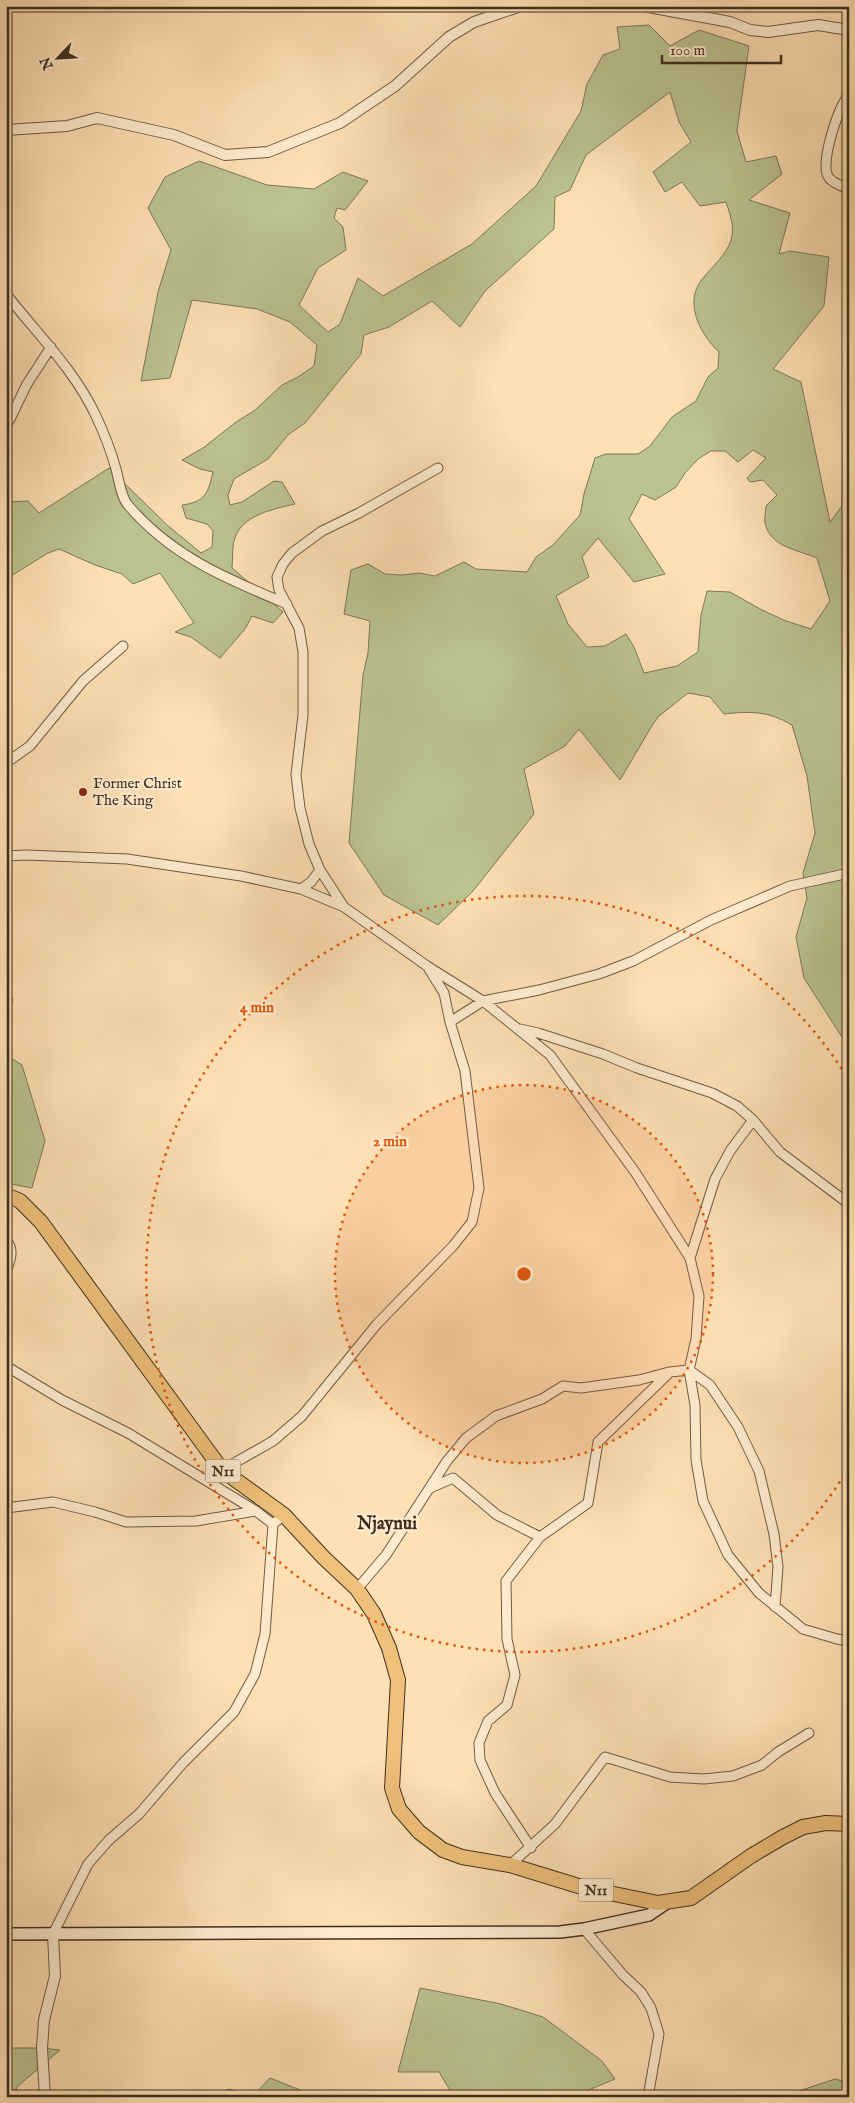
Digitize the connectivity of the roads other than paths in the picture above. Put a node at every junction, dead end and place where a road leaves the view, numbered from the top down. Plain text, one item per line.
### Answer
1 (521, 6) edge
2 (643, 6) edge
3 (849, 30) edge
4 (849, 95) edge
5 (6, 130) edge
6 (849, 189) edge
7 (6, 294) edge
8 (51, 347) junction
9 (6, 427) edge
10 (438, 468) dead end
11 (288, 605) junction
12 (123, 646) dead end
13 (6, 764) edge
14 (6, 856) edge
15 (320, 870) junction
16 (849, 873) edge
17 (301, 888) junction
18 (344, 907) junction
19 (427, 966) junction
20 (483, 1001) junction
21 (450, 1022) junction
22 (520, 1029) junction
23 (753, 1120) junction
24 (6, 1194) edge
25 (849, 1204) edge
26 (6, 1240) edge
27 (690, 1258) junction
28 (6, 1272) edge
29 (6, 1366) edge
30 (689, 1370) junction
31 (670, 1372) junction
32 (222, 1470) junction
33 (430, 1488) junction
34 (6, 1508) edge
35 (256, 1510) junction
36 (279, 1519) junction
37 (540, 1537) junction
38 (357, 1589) junction
39 (775, 1607) junction
40 (849, 1641) edge
41 (809, 1733) dead end
42 (849, 1824) edge
43 (530, 1848) junction
44 (510, 1865) junction
45 (670, 1900) junction
46 (584, 1930) junction
47 (6, 1934) edge
48 (53, 1934) junction
49 (45, 2097) edge
50 (648, 2097) edge

1 - 5 street
2 - 3 street
4 - 6 street
7 - 8 street
8 - 9 street
8 - 11 street
10 - 11 street
11 - 15 street
12 - 13 street
14 - 17 street
15 - 17 street
15 - 18 street
16 - 20 street
17 - 18 street
18 - 19 street
19 - 20 street
19 - 21 street
20 - 21 street
20 - 22 street
21 - 32 street
22 - 23 street
22 - 27 street
23 - 25 street
23 - 27 street
24 - 32 highway, N11
26 - 28 street
27 - 30 street
29 - 35 street
30 - 31 street
30 - 39 street
30 - 39 street
31 - 33 street
31 - 37 street
32 - 36 highway, N11
33 - 37 street
33 - 38 street
34 - 35 street
35 - 36 street
36 - 38 highway, N11
36 - 48 street
37 - 43 street
38 - 44 highway, N11
39 - 40 street
41 - 43 street
42 - 45 highway, N11
43 - 44 street
44 - 45 highway, N11
45 - 46 main road
46 - 48 main road
46 - 50 street
47 - 48 main road
48 - 49 street

